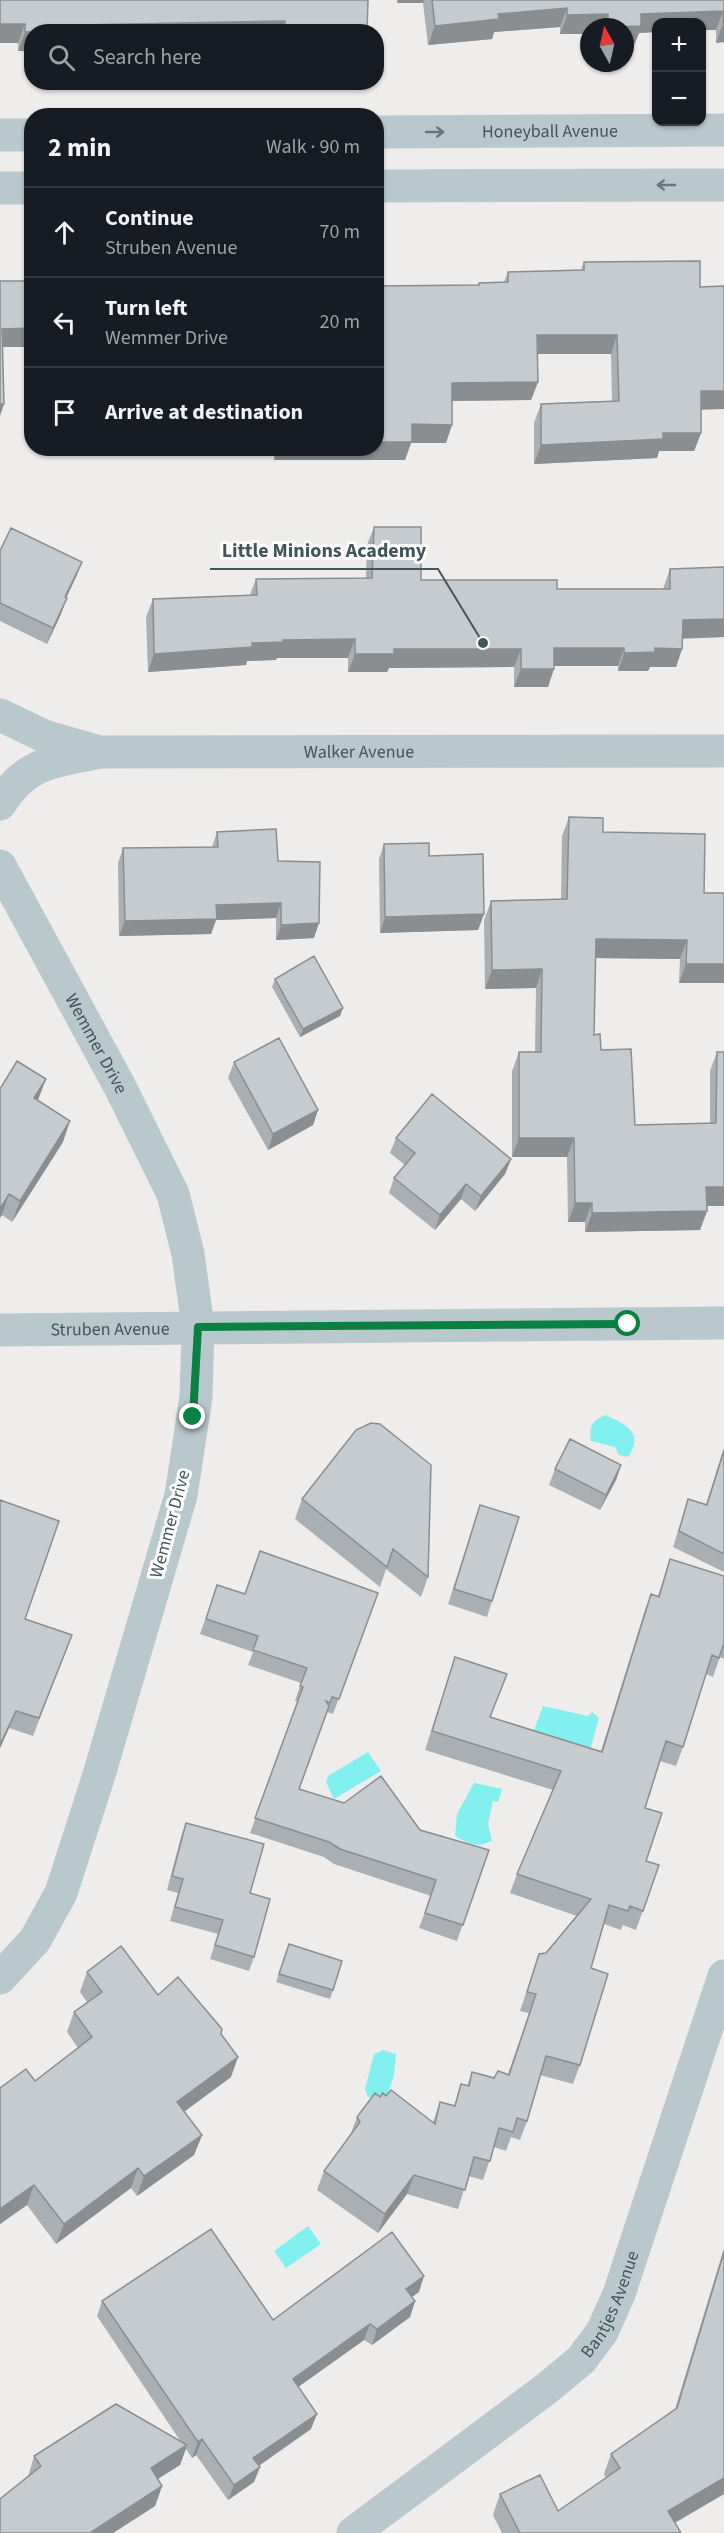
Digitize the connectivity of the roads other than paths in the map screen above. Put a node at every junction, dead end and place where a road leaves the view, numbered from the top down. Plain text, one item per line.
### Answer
1 (724, 130) edge
2 (384, 132) edge
3 (0, 135) edge
4 (24, 135) edge
5 (724, 185) edge
6 (384, 186) edge
7 (0, 188) edge
8 (24, 188) edge
9 (0, 715) edge
10 (724, 751) edge
11 (100, 752) junction
12 (0, 804) edge
13 (0, 866) edge
14 (724, 1323) edge
15 (198, 1327) junction
16 (0, 1330) edge
17 (724, 1976) edge
18 (0, 1978) edge
19 (353, 2533) edge

2 -> 1 street, Honeyball Avenue
3 - 4 street
5 -> 6 street
7 - 8 street
9 - 11 street, Walker Avenue
10 - 11 street, Walker Avenue
11 - 12 street
13 - 15 street, Wemmer Drive
14 - 15 street, Struben Avenue
15 - 16 street, Struben Avenue
15 - 18 street, Wemmer Drive
17 - 19 street, Bantjes Avenue

